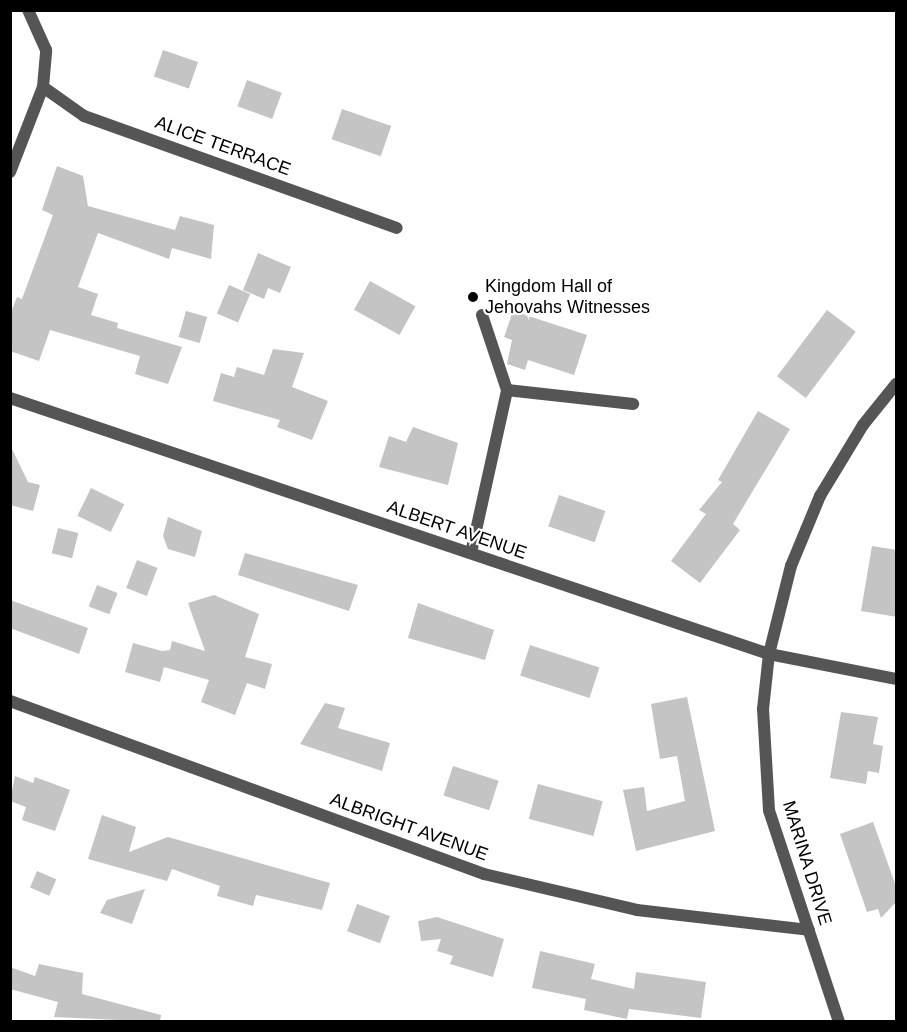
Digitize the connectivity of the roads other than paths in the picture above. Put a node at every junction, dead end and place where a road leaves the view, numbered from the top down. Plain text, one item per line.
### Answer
1 (28, 10) edge
2 (43, 87) junction
3 (10, 172) edge
4 (397, 228) dead end
5 (482, 315) dead end
6 (897, 384) edge
7 (507, 390) junction
8 (10, 398) edge
9 (633, 404) dead end
10 (471, 553) junction
11 (769, 654) junction
12 (897, 679) edge
13 (10, 701) edge
14 (809, 930) junction
15 (838, 1022) edge

1 - 2 street
2 - 3 street
2 - 4 street, ALICE TERRACE
5 - 7 street
6 - 11 street, MARINA DRIVE
7 - 9 street
7 - 10 street
8 - 10 street, ALBERT AVENUE
10 - 11 street, ALBERT AVENUE
11 - 12 street, ALBERT AVENUE
11 - 14 street, MARINA DRIVE
13 - 14 street, ALBRIGHT AVENUE
14 - 15 street, MARINA DRIVE

